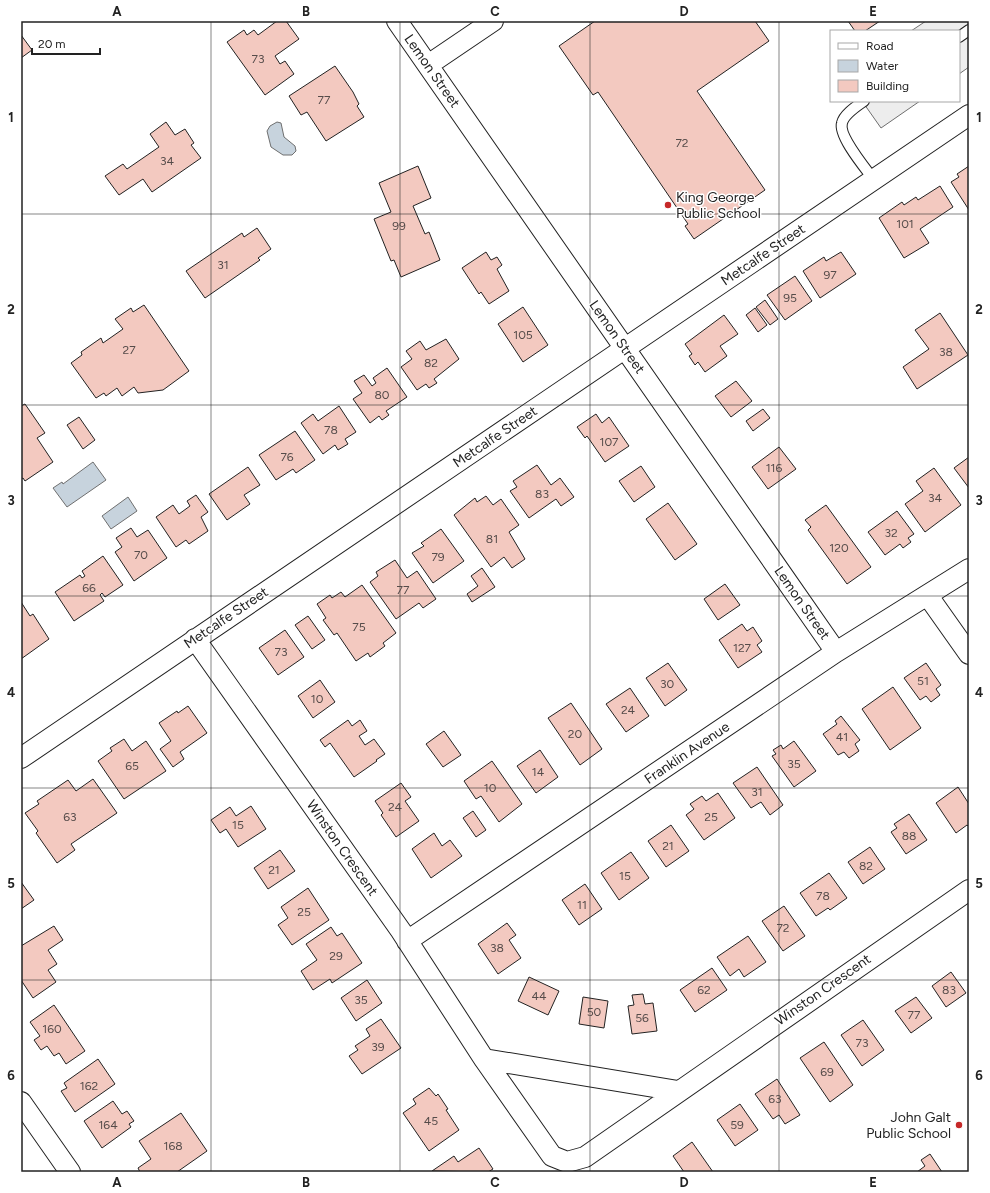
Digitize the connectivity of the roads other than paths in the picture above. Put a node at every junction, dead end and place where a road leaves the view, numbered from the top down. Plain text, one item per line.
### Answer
1 (397, 21) edge
2 (493, 21) edge
3 (969, 30) edge
4 (960, 36) edge
5 (428, 65) junction
6 (863, 102) edge
7 (969, 115) edge
8 (874, 180) junction
9 (625, 349) junction
10 (969, 569) edge
11 (928, 596) junction
12 (195, 639) junction
13 (836, 652) junction
14 (969, 654) edge
15 (21, 758) edge
16 (969, 890) edge
17 (407, 941) junction
18 (484, 1059) junction
19 (678, 1091) junction
20 (21, 1102) edge
21 (70, 1172) edge

1 - 5 street, Lemon Street
2 - 5 street
3 - 4 lane
5 - 9 street, Lemon Street
6 - 8 lane
7 - 8 street, Metcalfe Street
8 - 9 street, Metcalfe Street
9 - 12 street, Metcalfe Street
9 - 13 street, Lemon Street
10 - 11 street, Franklin Avenue
11 - 13 street, Franklin Avenue
11 - 14 street
12 - 15 street, Metcalfe Street
12 - 17 street, Winston Crescent
13 - 17 street, Franklin Avenue
16 - 19 street, Winston Crescent
17 - 18 street, Winston Crescent
18 - 19 street
18 - 19 street, Winston Crescent
20 - 21 street

